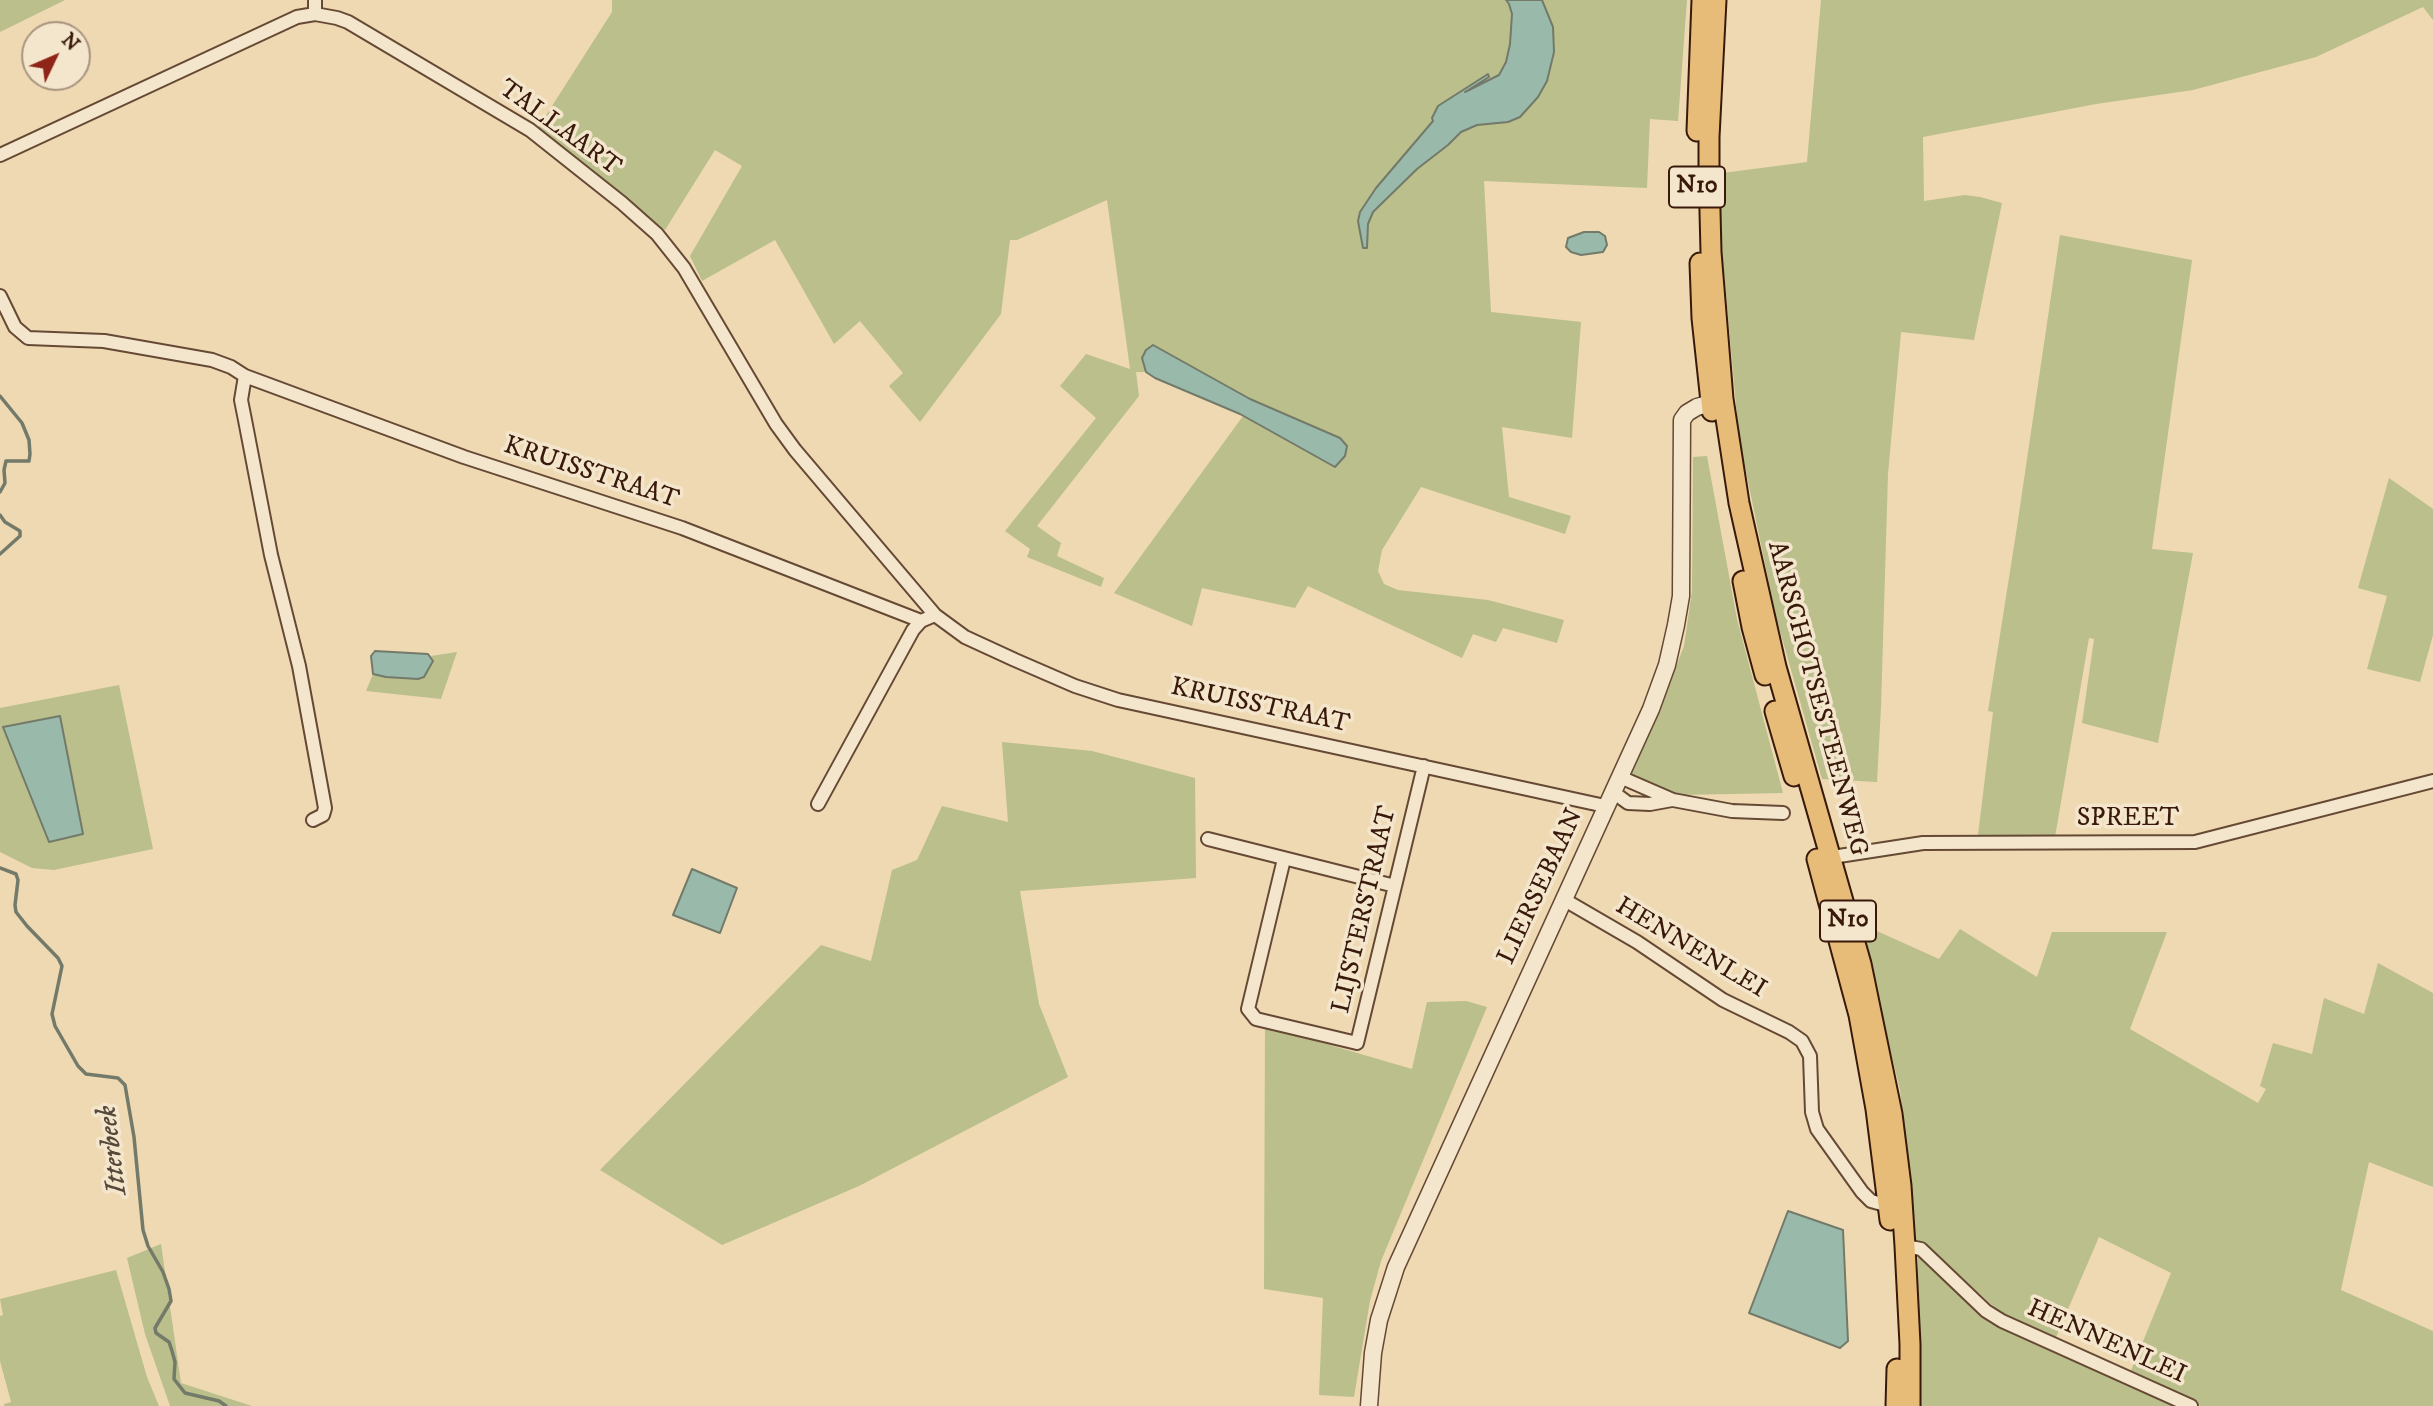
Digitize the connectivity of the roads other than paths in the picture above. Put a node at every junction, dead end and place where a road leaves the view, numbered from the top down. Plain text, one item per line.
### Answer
1 (314, 0) edge
2 (1702, 0) edge
3 (1716, 0) edge
4 (315, 14) junction
5 (0, 155) edge
6 (0, 296) edge
7 (1708, 302) junction
8 (245, 376) junction
9 (1717, 401) junction
10 (935, 615) junction
11 (921, 621) junction
12 (1424, 766) junction
13 (2433, 781) edge
14 (1613, 792) junction
15 (1673, 800) junction
16 (818, 804) dead end
17 (1783, 813) dead end
18 (313, 820) dead end
19 (1208, 839) dead end
20 (1824, 858) junction
21 (1284, 859) junction
22 (1395, 886) junction
23 (1563, 899) junction
24 (1889, 1206) junction
25 (1905, 1247) junction
26 (1369, 1406) edge
27 (1896, 1406) edge
28 (1910, 1406) edge
29 (2191, 1406) edge

1 - 4 street
2 - 7 main road, AARSCHOTSESTEENWEG / N10
3 - 7 main road, AARSCHOTSESTEENWEG / N10
4 - 5 street
4 - 10 street, TALLAART
6 - 8 street, KRUISSTRAAT
7 - 9 main road, AARSCHOTSESTEENWEG / N10
8 - 11 street, KRUISSTRAAT
8 - 18 street
9 - 14 street, LIERSEBAAN
9 - 20 main road, AARSCHOTSESTEENWEG / N10
10 - 11 street
10 - 12 street, KRUISSTRAAT
11 - 16 street
12 - 14 street, KRUISSTRAAT
12 - 22 street, LIJSTERSTRAAT
13 - 20 street, SPREET
14 - 15 street
14 - 15 street
14 - 23 street, LIERSEBAAN
15 - 17 street
19 - 21 street
20 - 24 main road, AARSCHOTSESTEENWEG / N10
20 - 25 main road, AARSCHOTSESTEENWEG / N10
21 - 22 street
21 - 22 street, LIJSTERSTRAAT
23 - 24 street, HENNENLEI
23 - 26 street, LIERSEBAAN
24 - 27 main road, AARSCHOTSESTEENWEG / N10
25 - 28 main road, AARSCHOTSESTEENWEG / N10
25 - 29 street, HENNENLEI

